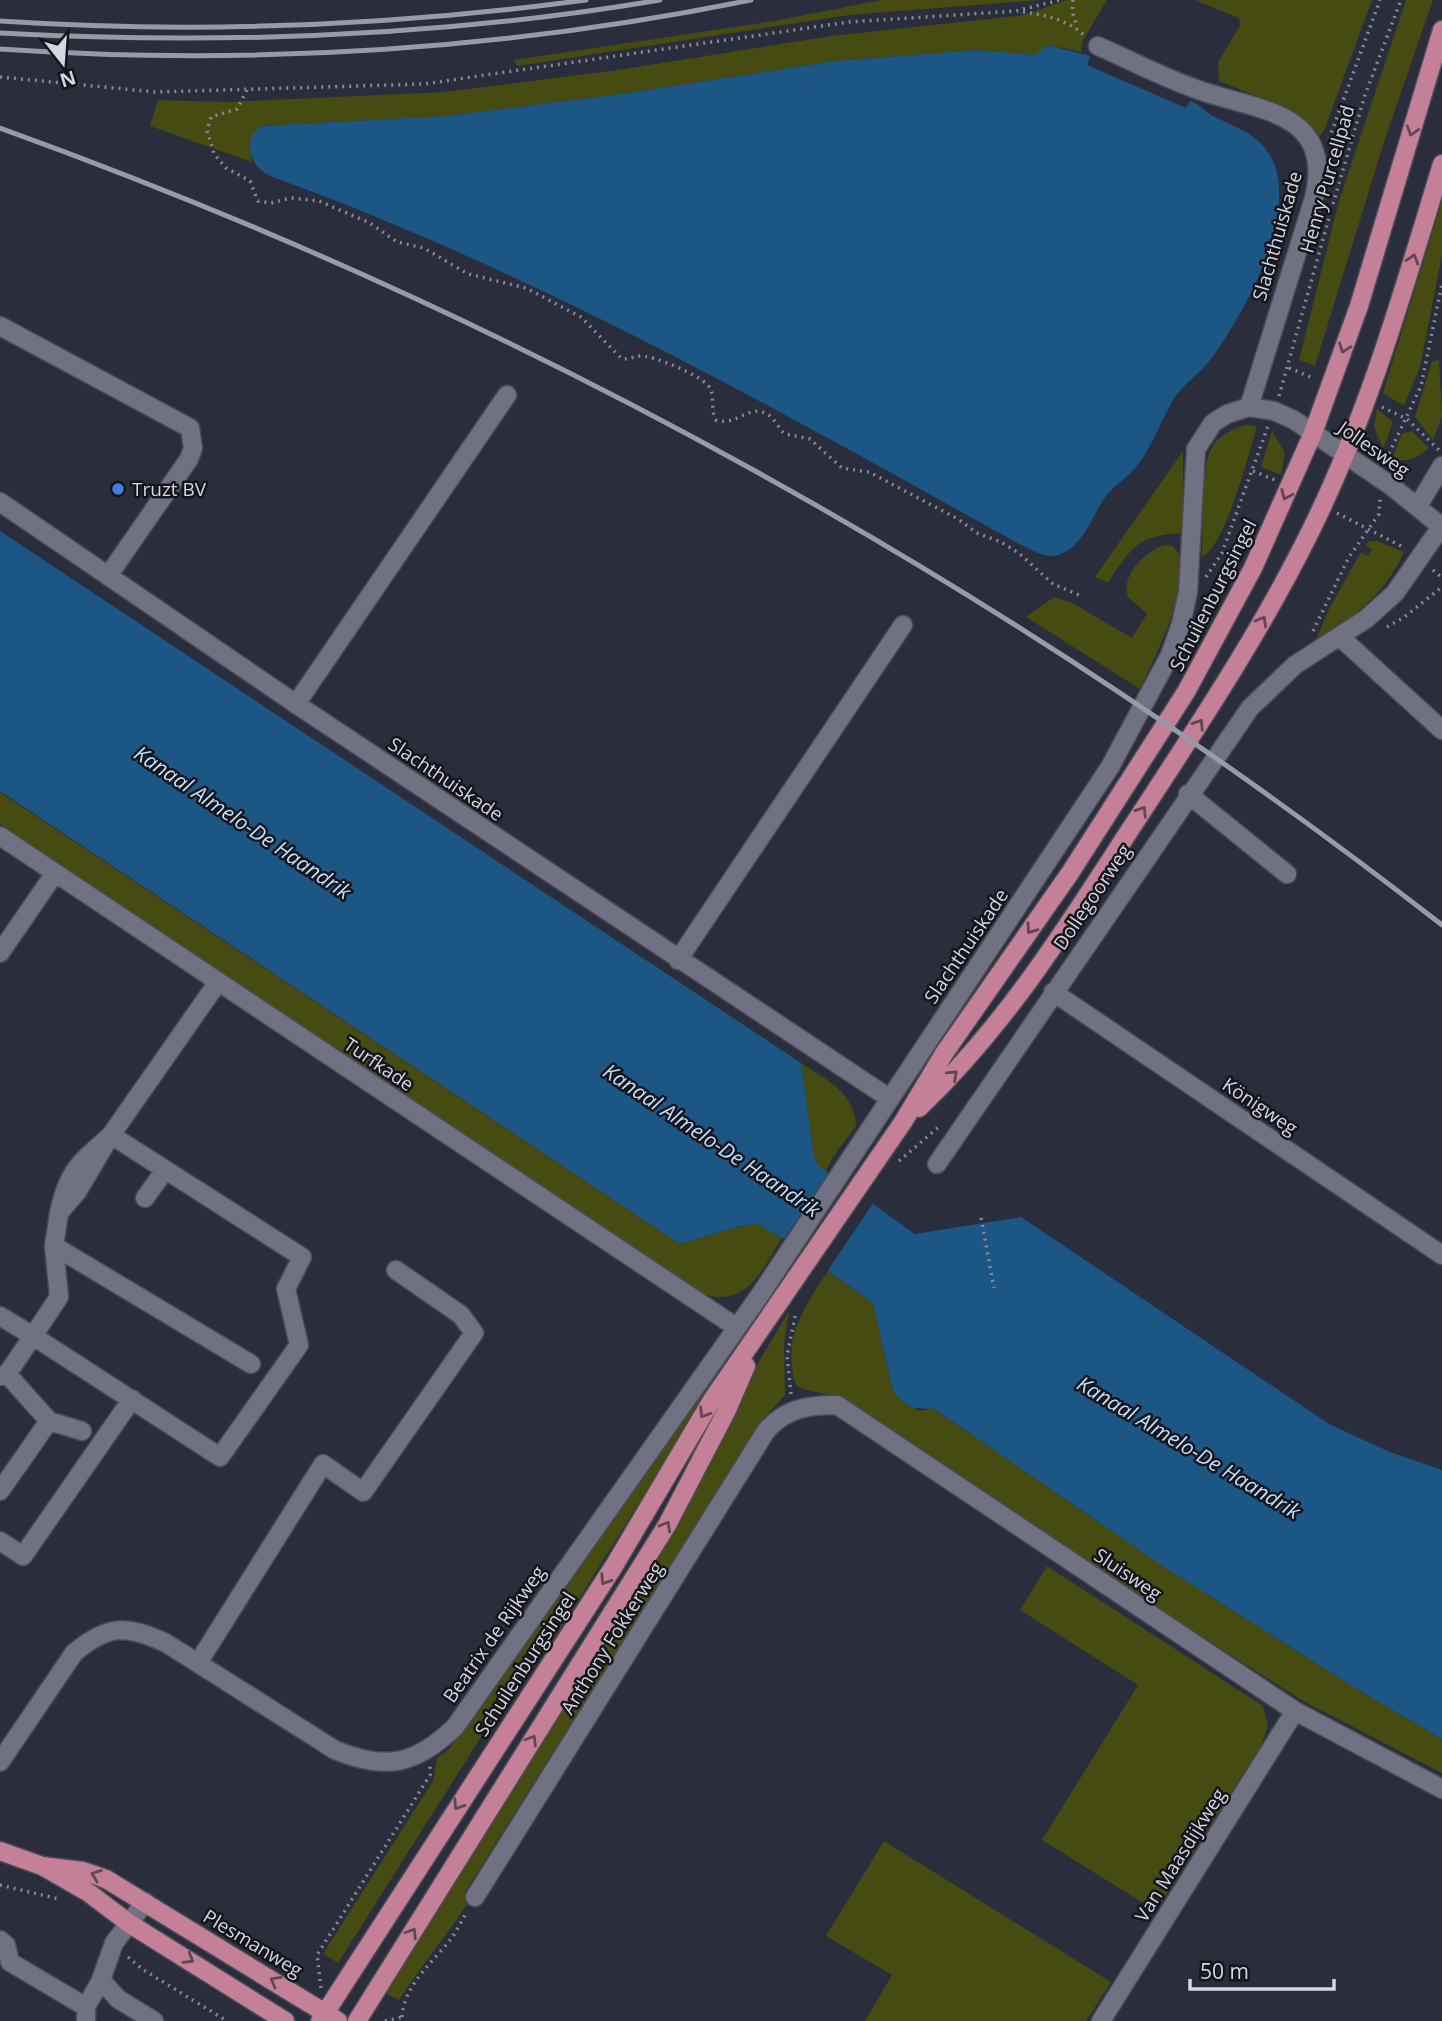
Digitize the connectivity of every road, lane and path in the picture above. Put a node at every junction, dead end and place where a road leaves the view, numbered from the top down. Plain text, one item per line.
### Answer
1 (1060, 0) edge
2 (1073, 0) edge
3 (1380, 0) edge
4 (1401, 0) edge
5 (1016, 11) junction
6 (1078, 27) junction
7 (1442, 30) edge
8 (1098, 46) joint
9 (0, 76) edge
10 (247, 90) junction
11 (1315, 151) junction
12 (1442, 164) edge
13 (1442, 284) edge
14 (0, 326) edge
15 (1289, 368) dead end
16 (507, 395) dead end
17 (1249, 407) junction
18 (1407, 419) junction
19 (1313, 433) junction
20 (1346, 454) junction
21 (1442, 454) edge
22 (1442, 466) edge
23 (1252, 470) dead end
24 (1381, 479) junction
25 (0, 502) edge
26 (1418, 506) junction
27 (1442, 527) edge
28 (108, 576) junction
29 (1188, 592) junction
30 (1079, 595) dead end
31 (903, 625) dead end
32 (1312, 633) dead end
33 (1340, 637) junction
34 (296, 704) junction
35 (1442, 730) edge
36 (1188, 794) junction
37 (0, 836) edge
38 (55, 873) junction
39 (1287, 874) dead end
40 (0, 953) edge
41 (678, 960) junction
42 (218, 982) junction
43 (1053, 992) junction
44 (890, 1098) junction
45 (903, 1122) junction
46 (944, 1122) dead end
47 (111, 1135) junction
48 (937, 1164) dead end
49 (895, 1167) dead end
50 (165, 1170) junction
51 (145, 1198) dead end
52 (981, 1218) dead end
53 (54, 1246) junction
54 (1442, 1255) edge
55 (397, 1270) dead end
56 (994, 1288) dead end
57 (802, 1303) dead end
58 (0, 1316) edge
59 (736, 1327) junction
60 (33, 1336) junction
61 (758, 1337) junction
62 (251, 1364) dead end
63 (3, 1375) edge
64 (132, 1399) junction
65 (792, 1410) junction
66 (50, 1421) junction
67 (82, 1431) dead end
68 (0, 1491) edge
69 (0, 1541) edge
70 (198, 1663) junction
71 (1295, 1711) junction
72 (432, 1749) junction
73 (0, 1762) edge
74 (1442, 1789) edge
75 (0, 1852) edge
76 (42, 1866) junction
77 (0, 1885) edge
78 (475, 1897) joint
79 (66, 1901) dead end
80 (145, 1902) junction
81 (131, 1924) junction
82 (0, 1940) edge
83 (114, 1943) junction
84 (317, 1955) dead end
85 (101, 1980) junction
86 (86, 2014) edge
87 (328, 2018) edge
88 (403, 2019) edge
89 (154, 2021) edge
90 (227, 2021) edge
91 (285, 2021) edge
92 (358, 2021) edge
93 (386, 2021) edge
94 (1101, 2021) edge

1 - 5 path
2 - 6 path
3 - 11 path
4 - 15 path, Henry Purcellpad
5 - 6 path
5 - 10 path
6 - 8 path
7 -> 19 main road, Schuilenburgsingel
8 - 11 street, Slachthuiskade
9 - 10 path
10 - 30 path
11 - 17 street, Slachthuiskade
20 -> 12 main road, Schuilenburgsingel
13 - 18 path
14 - 28 street
16 - 34 street
17 - 19 street
17 - 29 street, Slachthuiskade
18 - 21 path, Jollesweg
18 - 24 path
19 - 20 street, Jollesweg
19 -> 45 main road, Schuilenburgsingel
20 - 24 street, Jollesweg
45 -> 20 main road, Schuilenburgsingel
22 - 26 street
23 - 29 path
24 - 26 street, Jollesweg
24 - 32 path
25 - 28 street, Slachthuiskade
26 - 27 street, Jollesweg
27 - 33 street, Dollegoorweg
28 - 34 street, Slachthuiskade
29 - 44 street, Slachthuiskade
31 - 41 street
33 - 35 street
33 - 36 street, Dollegoorweg
34 - 41 street, Slachthuiskade
36 - 39 street
36 - 43 street, Dollegoorweg
37 - 38 street, Turfkade
38 - 40 street
38 - 42 street, Turfkade
41 - 44 street, Slachthuiskade
42 - 47 street
42 - 59 street, Turfkade
43 - 48 street, Dollegoorweg
43 - 54 street, Königweg
44 - 59 street, Beatrix de Rijkweg
45 - 61 main road, Schuilenburgsingel
46 - 49 path
47 - 50 street
47 - 53 street
50 - 51 street
50 - 64 street
52 - 56 path
53 - 60 street
53 - 62 street
55 - 70 street
57 - 65 path
58 - 60 street
59 - 72 street, Beatrix de Rijkweg
60 - 63 street
60 - 64 street
61 -> 87 main road, Schuilenburgsingel
92 -> 61 main road, Schuilenburgsingel
63 - 66 street
64 - 69 street
65 - 71 street, Sluisweg
65 - 78 street, Anthony Fokkerweg
66 - 67 street
66 - 68 street
70 - 72 street, Beatrix de Rijkweg
70 - 73 street, Beatrix de Rijkweg
71 - 74 street, Sluisweg
71 - 94 street, Van Maasdijkweg
72 - 84 path
75 - 76 main road, Plesmanweg
80 -> 76 main road, Plesmanweg
76 - 81 main road, Plesmanweg
77 - 79 path
78 - 88 path
80 - 81 street
87 -> 80 main road, Plesmanweg
81 - 83 street
81 -> 91 main road, Plesmanweg
82 - 86 street
83 - 85 street
83 - 90 path
85 - 86 street
85 - 89 street
88 - 93 path

